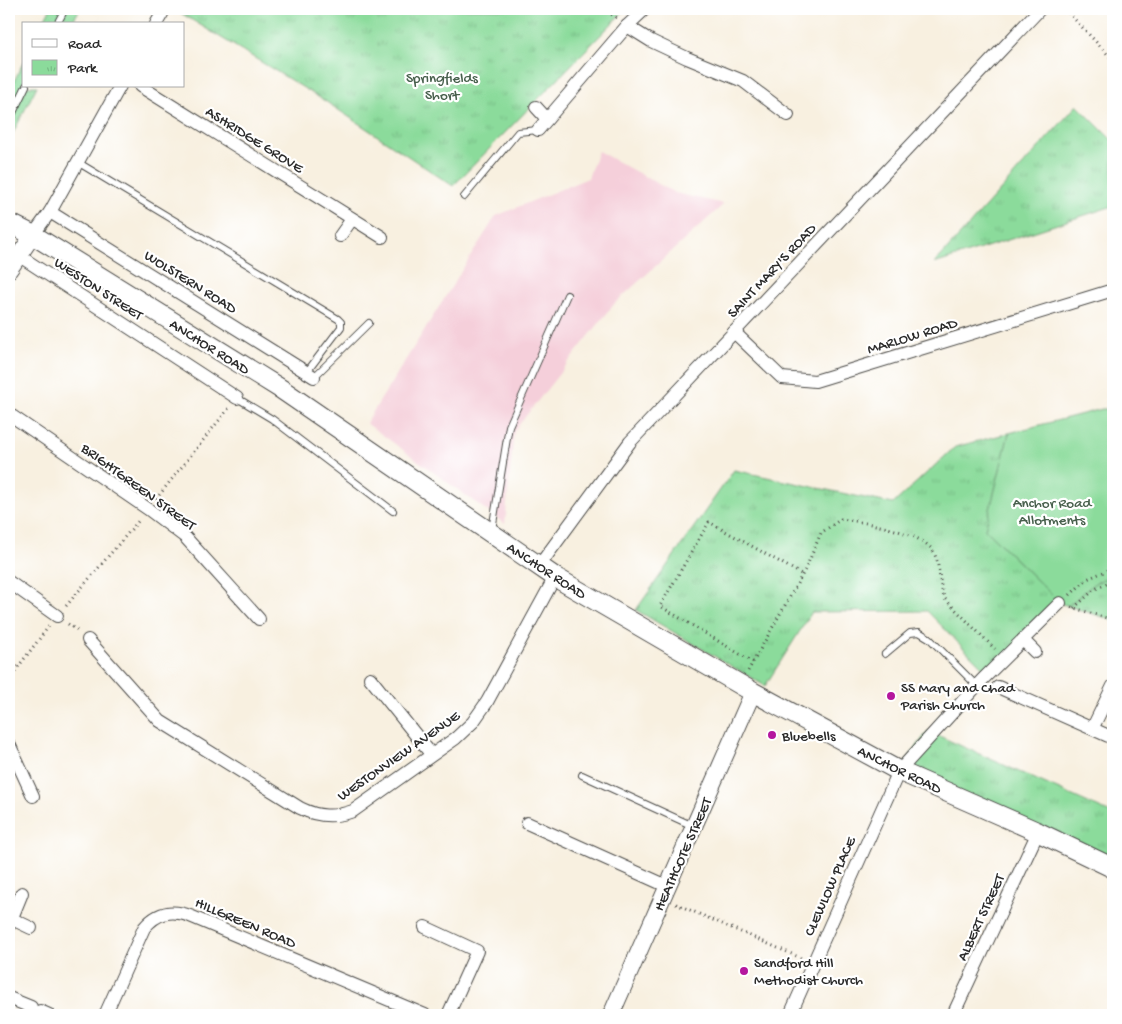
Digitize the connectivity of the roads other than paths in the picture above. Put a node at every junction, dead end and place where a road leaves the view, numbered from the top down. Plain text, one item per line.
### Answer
1 (65, 9) edge
2 (645, 9) edge
3 (1040, 9) edge
4 (163, 12) dead end
5 (58, 22) edge
6 (157, 22) edge
7 (627, 26) junction
8 (25, 88) edge
9 (119, 88) edge
10 (143, 88) edge
11 (536, 107) dead end
12 (788, 116) dead end
13 (547, 119) junction
14 (9, 121) edge
15 (538, 130) joint
16 (79, 163) junction
17 (464, 197) dead end
18 (50, 212) junction
19 (352, 218) junction
20 (9, 223) edge
21 (33, 235) junction
22 (340, 236) dead end
23 (382, 237) dead end
24 (18, 255) junction
25 (9, 270) edge
26 (1113, 290) edge
27 (567, 295) dead end
28 (369, 323) dead end
29 (734, 332) junction
30 (310, 375) junction
31 (237, 398) joint
32 (9, 414) edge
33 (392, 511) dead end
34 (491, 534) junction
35 (539, 566) junction
36 (555, 577) junction
37 (9, 582) edge
38 (1060, 603) road end
39 (57, 616) road end
40 (259, 618) dead end
41 (88, 640) road end
42 (1023, 640) junction
43 (1035, 652) dead end
44 (885, 654) dead end
45 (370, 678) dead end
46 (977, 686) junction
47 (1113, 686) edge
48 (998, 688) dead end
49 (746, 689) junction
50 (1093, 728) junction
51 (1113, 738) edge
52 (9, 744) edge
53 (431, 754) junction
54 (899, 771) junction
55 (582, 775) dead end
56 (33, 796) dead end
57 (527, 823) dead end
58 (694, 827) junction
59 (1038, 832) junction
60 (1113, 868) edge
61 (664, 892) junction
62 (22, 893) dead end
63 (10, 922) edge
64 (425, 927) dead end
65 (31, 928) dead end
66 (9, 998) edge
67 (40, 1011) edge
68 (105, 1015) edge
69 (425, 1015) edge
70 (448, 1015) edge
71 (611, 1015) edge
72 (790, 1015) edge
73 (953, 1015) edge

1 - 5 lane
2 - 7 street
3 - 29 street, SAINT MARY'S ROAD
4 - 6 street
7 - 12 street
7 - 13 street
8 - 14 lane
9 - 16 street
10 - 19 street, ASHRIDGE GROVE
11 - 13 street
13 - 15 street
15 - 17 lane
16 - 18 street
16 - 30 lane
18 - 21 street
18 - 30 street, WOLSTERN ROAD
19 - 22 street
19 - 23 street, ASHRIDGE GROVE
20 - 21 main road, ANCHOR ROAD
21 - 24 street
21 - 34 main road, ANCHOR ROAD
24 - 25 street
24 - 31 street, WESTON STREET
26 - 29 street, MARLOW ROAD
27 - 34 lane
28 - 30 lane
29 - 35 street, SAINT MARY'S ROAD
31 - 33 lane
32 - 40 street, BRIGHTGREEN STREET
34 - 35 main road, ANCHOR ROAD
35 - 36 main road, ANCHOR ROAD
36 - 49 main road, ANCHOR ROAD
36 - 53 street, WESTONVIEW AVENUE
37 - 39 street
38 - 42 street, CLEWLOW PLACE
41 - 53 street, WESTONVIEW AVENUE
42 - 43 street
42 - 46 street, CLEWLOW PLACE
44 - 46 lane
45 - 53 street
46 - 54 street, CLEWLOW PLACE
47 - 50 street
48 - 50 street
49 - 54 main road, ANCHOR ROAD
49 - 58 street, HEATHCOTE STREET
50 - 51 street
52 - 56 street
54 - 59 main road, ANCHOR ROAD
54 - 72 street, CLEWLOW PLACE
55 - 58 lane
57 - 61 street
58 - 61 street, HEATHCOTE STREET
59 - 60 main road, ANCHOR ROAD
59 - 73 street, ALBERT STREET
61 - 71 street, HEATHCOTE STREET
62 - 63 street
63 - 65 street
64 - 70 street
66 - 67 street
68 - 69 street, HILLGREEN ROAD

